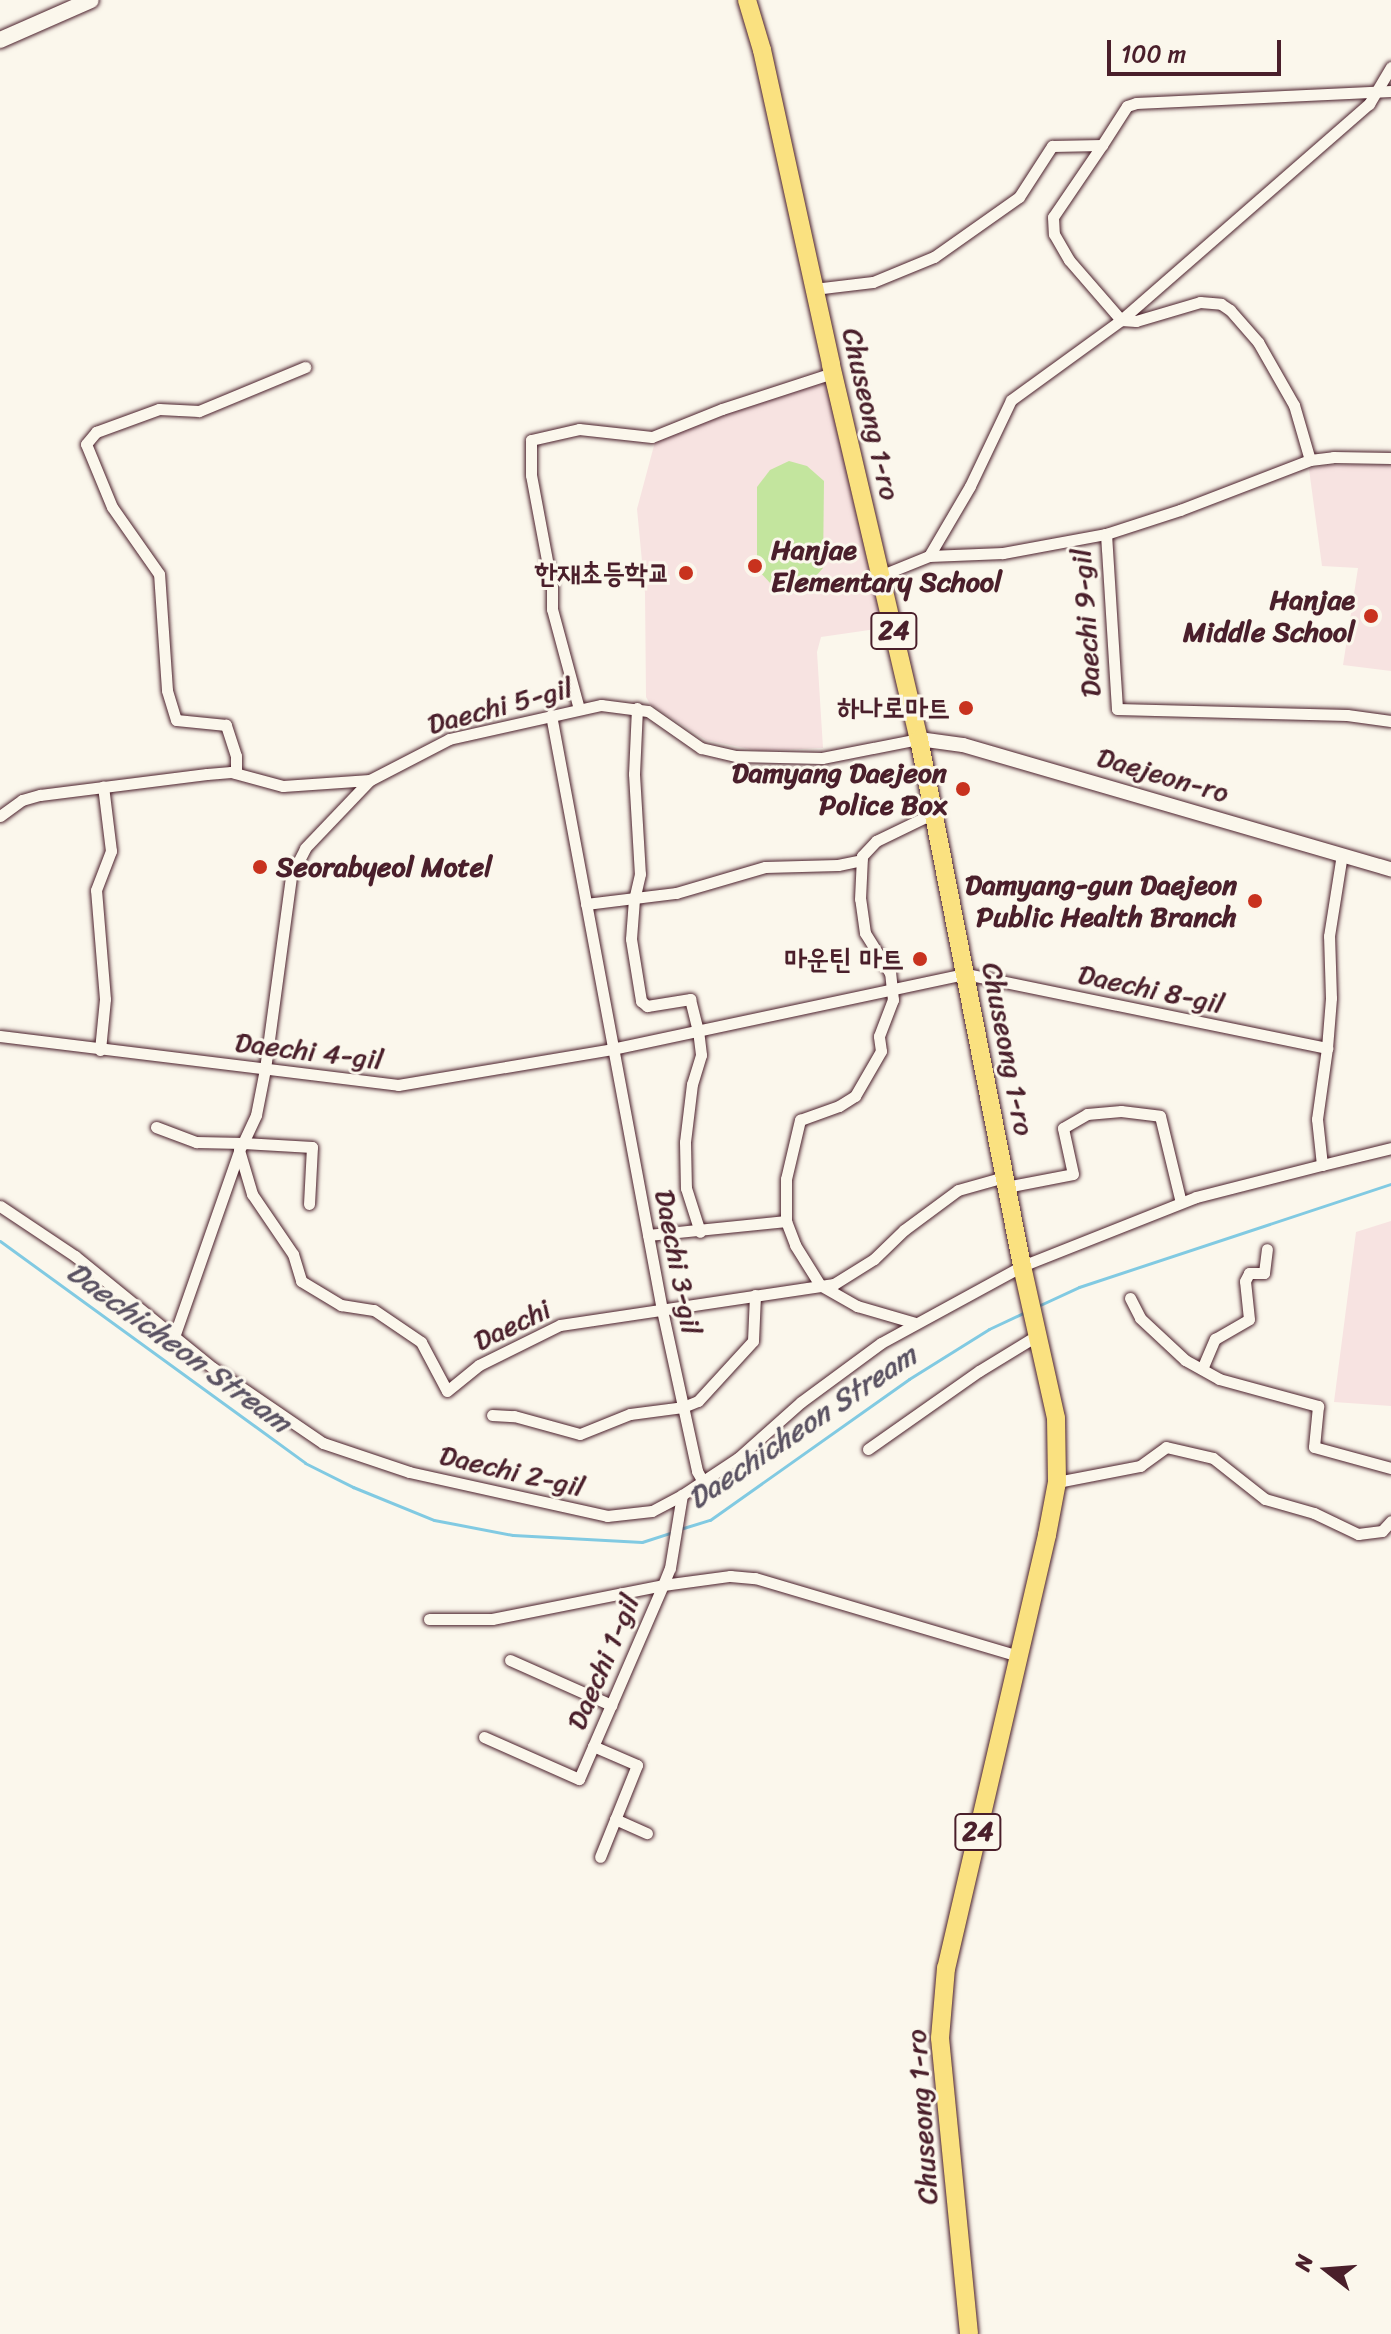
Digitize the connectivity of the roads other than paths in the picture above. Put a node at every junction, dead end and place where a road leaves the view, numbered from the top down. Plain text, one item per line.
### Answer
1 (91, 0) edge
2 (747, 0) edge
3 (0, 40) edge
4 (1391, 67) edge
5 (1377, 91) junction
6 (1391, 91) edge
7 (1102, 145) junction
8 (814, 289) junction
9 (1121, 320) junction
10 (305, 367) dead end
11 (833, 373) junction
12 (1391, 458) edge
13 (1310, 460) junction
14 (1106, 534) junction
15 (929, 556) junction
16 (882, 575) junction
17 (637, 708) junction
18 (579, 709) junction
19 (551, 715) junction
20 (1391, 721) edge
21 (919, 739) junction
22 (236, 773) junction
23 (370, 780) junction
24 (103, 786) junction
25 (934, 813) junction
26 (0, 816) edge
27 (1342, 854) junction
28 (861, 860) junction
29 (1391, 869) edge
30 (634, 899) junction
31 (586, 904) junction
32 (966, 974) junction
33 (894, 989) junction
34 (698, 1030) junction
35 (0, 1036) edge
36 (1327, 1048) junction
37 (612, 1049) junction
38 (100, 1050) junction
39 (265, 1069) junction
40 (156, 1127) dead end
41 (241, 1147) junction
42 (1391, 1148) edge
43 (1322, 1165) junction
44 (1005, 1182) junction
45 (1181, 1203) junction
46 (309, 1204) dead end
47 (0, 1206) edge
48 (786, 1221) junction
49 (700, 1232) junction
50 (648, 1235) junction
51 (1267, 1249) dead end
52 (1022, 1266) junction
53 (820, 1285) junction
54 (755, 1295) junction
55 (1130, 1298) dead end
56 (662, 1310) junction
57 (915, 1323) junction
58 (1038, 1335) junction
59 (174, 1337) junction
60 (1202, 1369) junction
61 (683, 1407) junction
62 (492, 1415) dead end
63 (868, 1449) dead end
64 (1391, 1468) edge
65 (703, 1482) junction
66 (1057, 1482) junction
67 (682, 1495) junction
68 (1391, 1521) edge
69 (663, 1585) junction
70 (429, 1619) dead end
71 (1018, 1656) junction
72 (510, 1660) dead end
73 (611, 1705) junction
74 (484, 1737) dead end
75 (593, 1746) junction
76 (615, 1819) junction
77 (647, 1833) dead end
78 (600, 1857) dead end
79 (969, 2334) edge

1 - 3 main road
2 - 8 main road, Chuseong 1-ro / 24
4 - 5 street
5 - 6 street
5 - 7 street
5 - 9 street
7 - 8 street
7 - 9 street
8 - 11 main road, Chuseong 1-ro / 24
9 - 13 street
9 - 15 street
10 - 22 street
11 - 16 main road, Chuseong 1-ro / 24
11 - 18 street
12 - 13 street
13 - 14 street
14 - 15 street, Daechi 9-gil
14 - 20 street, Daechi 9-gil
15 - 16 street, Daechi 9-gil
16 - 21 main road, Chuseong 1-ro / 24
17 - 18 street, Daechi 5-gil
17 - 21 street, Daechi 5-gil
17 - 30 street
18 - 19 street, Daechi 5-gil
19 - 23 street, Daechi 5-gil
19 - 31 street
21 - 25 main road, Chuseong 1-ro / 24
21 - 27 street, Daejeon-ro
22 - 23 street, Daechi 5-gil
22 - 24 street, Daechi 5-gil
23 - 39 street
24 - 26 street, Daechi 5-gil
24 - 38 street
25 - 28 street
25 - 32 main road, Chuseong 1-ro / 24
27 - 29 street, Daejeon-ro
27 - 36 street
28 - 30 street
28 - 33 street
30 - 31 street
30 - 34 street
31 - 37 street
32 - 33 street, Daechi 4-gil
32 - 36 street, Daechi 8-gil
32 - 44 main road, Chuseong 1-ro / 24
33 - 34 street, Daechi 4-gil
33 - 48 street
34 - 37 street, Daechi 4-gil
34 - 49 street
35 - 38 street, Daechi 4-gil
36 - 43 street
37 - 39 street, Daechi 4-gil
37 - 50 street, Daechi 3-gil
38 - 39 street, Daechi 4-gil
39 - 41 street
40 - 41 street
41 - 46 street
41 - 56 street, Daechi
41 - 59 street
42 - 43 street
43 - 45 street
44 - 45 street, Daechi
44 - 52 main road, Chuseong 1-ro / 24
44 - 53 street, Daechi
45 - 52 street
47 - 59 street, Daechi 2-gil
48 - 49 street
48 - 53 street
49 - 50 street
50 - 56 street, Daechi 3-gil
51 - 60 street
52 - 57 street, Daechi 2-gil
52 - 58 main road, 24
53 - 54 street, Daechi
53 - 57 street
54 - 56 street, Daechi
54 - 61 street
55 - 60 street
56 - 61 street, Daechi 3-gil
57 - 65 street, Daechi 2-gil
58 - 63 street
58 - 66 main road, Chuseong 1-ro / 24
59 - 67 street, Daechi 2-gil
60 - 64 street
61 - 62 street
61 - 65 street, Daechi 3-gil
65 - 67 street, Daechi 2-gil
66 - 68 street
66 - 71 main road, Chuseong 1-ro / 24
67 - 69 street
69 - 70 street
69 - 71 street, Daechi 1-gil
69 - 73 street, Daechi 1-gil
71 - 79 main road, Chuseong 1-ro / 24
72 - 73 street
73 - 75 street, Daechi 1-gil
74 - 75 street, Daechi 1-gil
75 - 76 street
76 - 77 street
76 - 78 street

